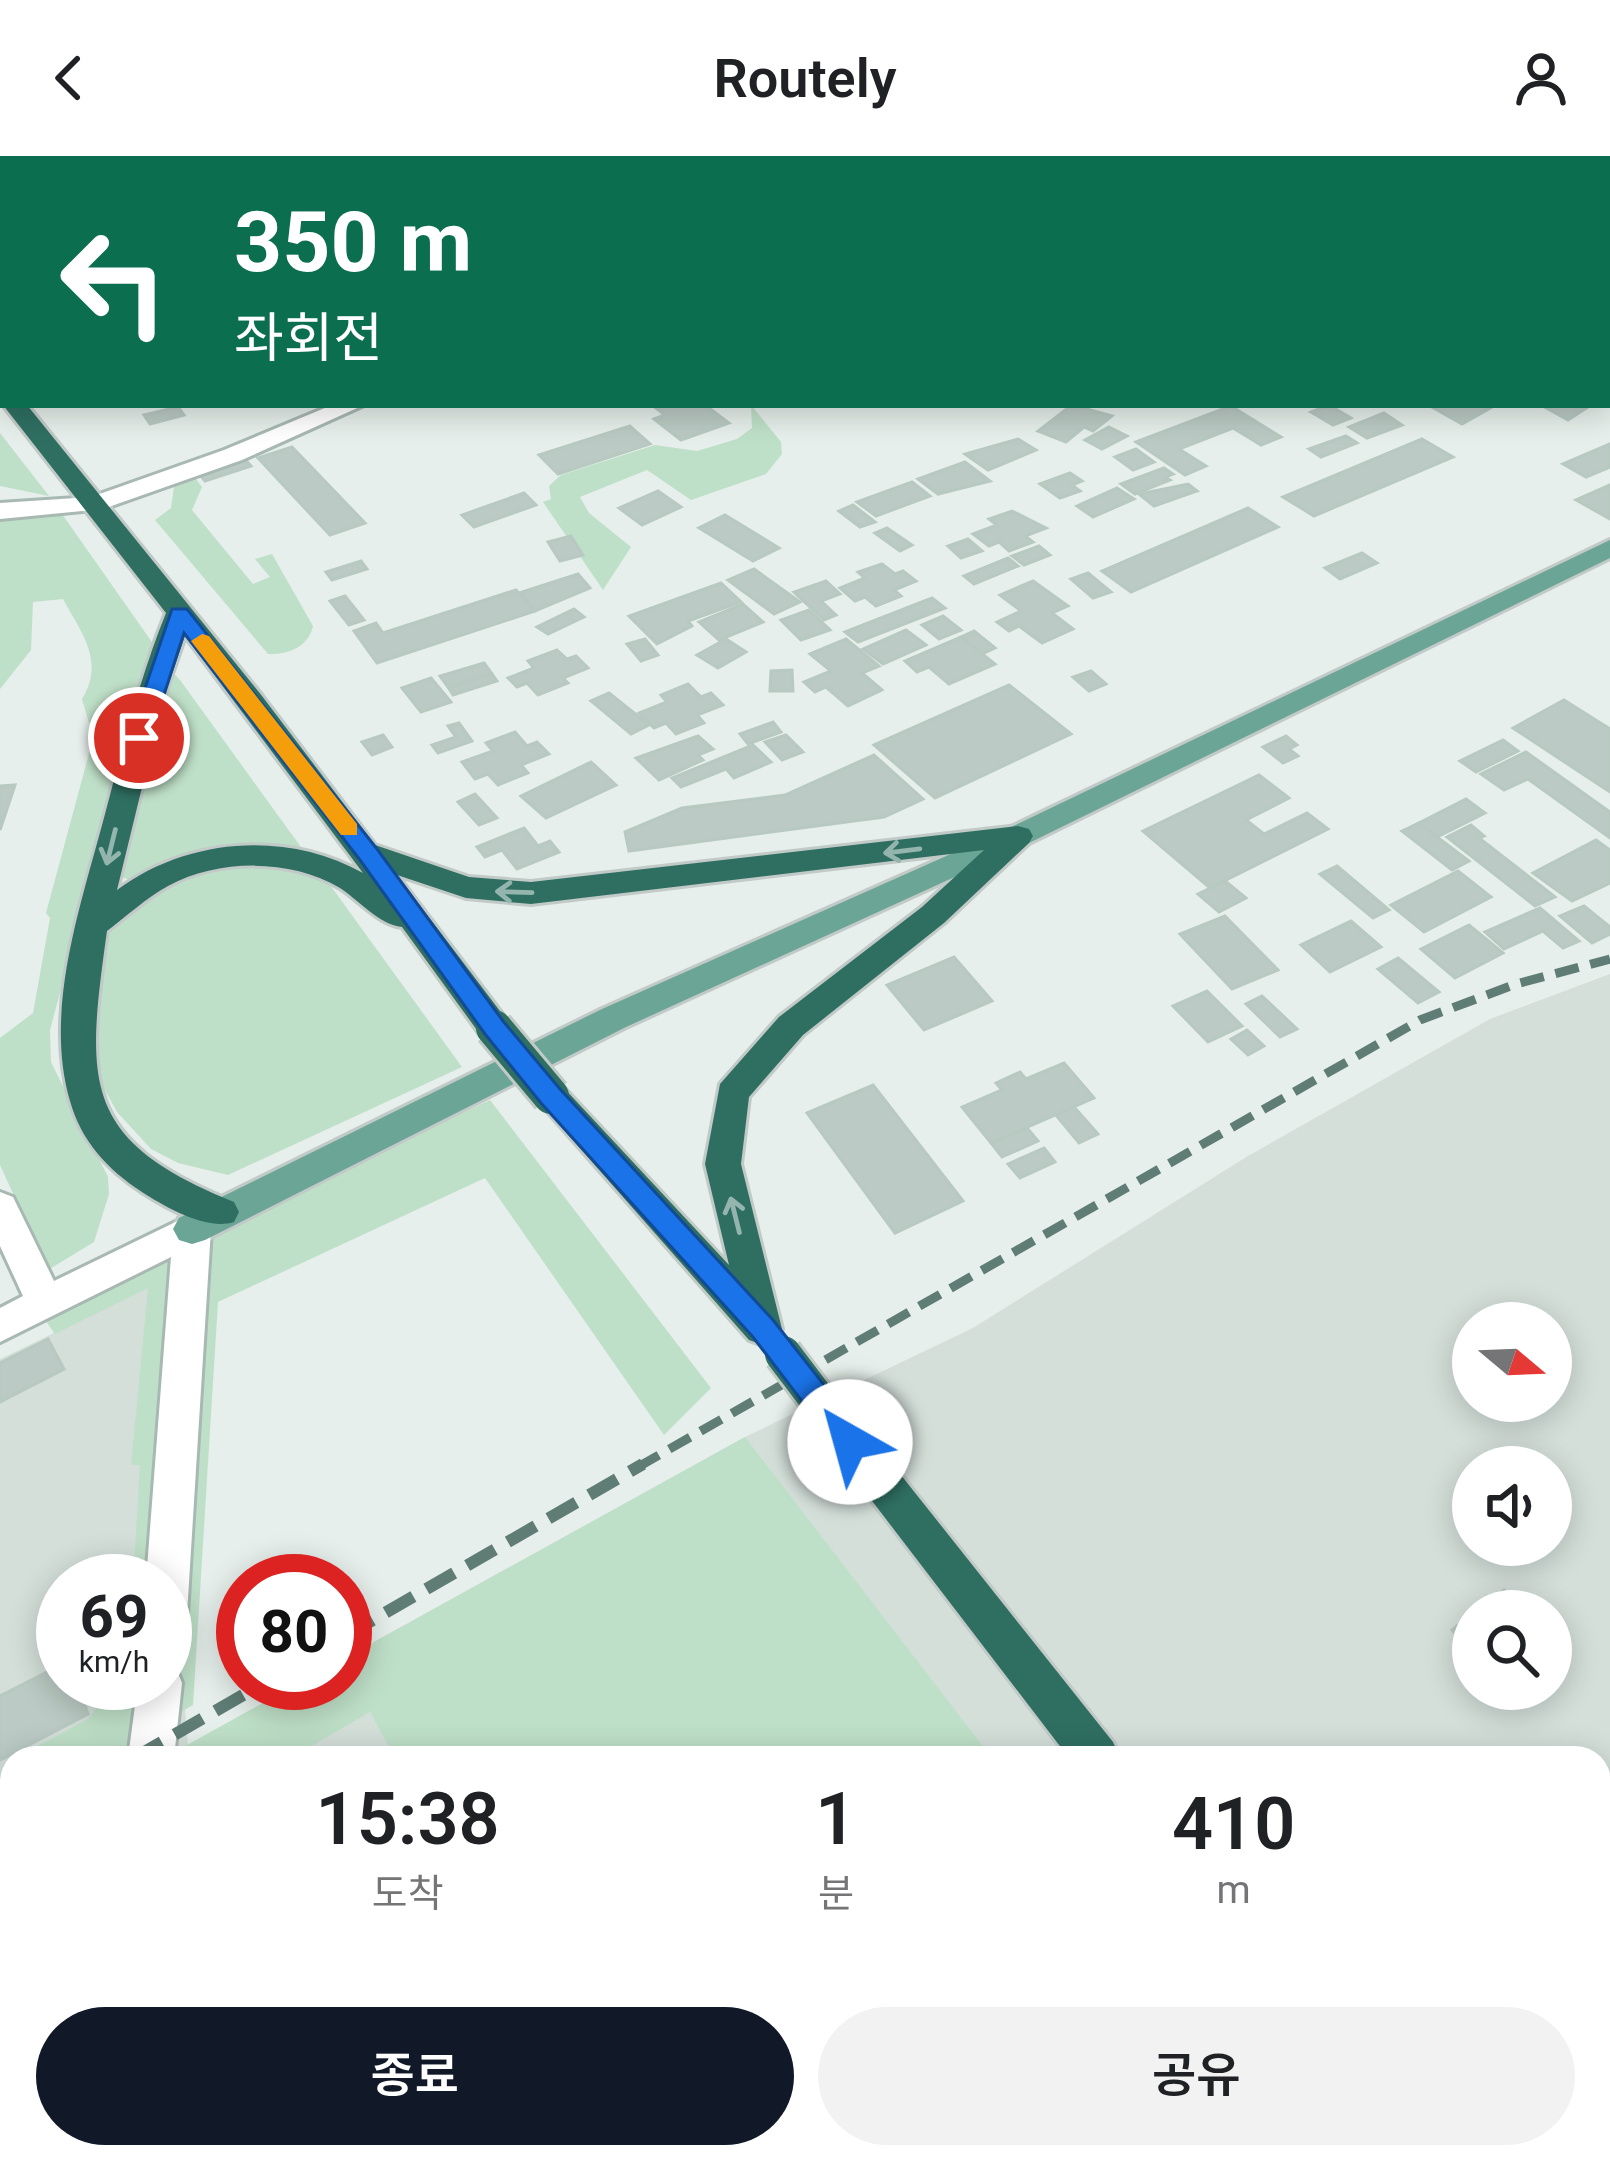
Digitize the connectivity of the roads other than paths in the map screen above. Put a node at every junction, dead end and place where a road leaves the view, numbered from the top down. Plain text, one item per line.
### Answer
1 (17, 408) edge
2 (345, 408) edge
3 (0, 492) edge
4 (40, 505) junction
5 (94, 505) junction
6 (0, 511) edge
7 (1610, 548) edge
8 (179, 614) junction
9 (1018, 836) junction
10 (369, 854) junction
11 (92, 926) junction
12 (430, 939) junction
13 (0, 1207) edge
14 (207, 1221) junction
15 (46, 1304) junction
16 (0, 1326) edge
17 (773, 1341) junction
18 (171, 1554) edge
19 (157, 1710) edge
20 (153, 1746) edge
21 (1088, 1746) edge

1 - 5 highway
2 - 5 street
3 - 4 street
4 - 5 street
4 - 6 street
5 - 8 highway
7 - 9 main road
8 - 10 highway
8 -> 11 highway
9 -> 10 highway
9 - 14 main road
17 -> 9 highway
10 - 12 highway
11 - 12 highway
11 - 14 highway
12 - 17 highway, bridge
13 - 15 street
14 - 15 street
14 - 18 street
15 - 16 street
17 - 21 highway, bridge
19 - 20 street

